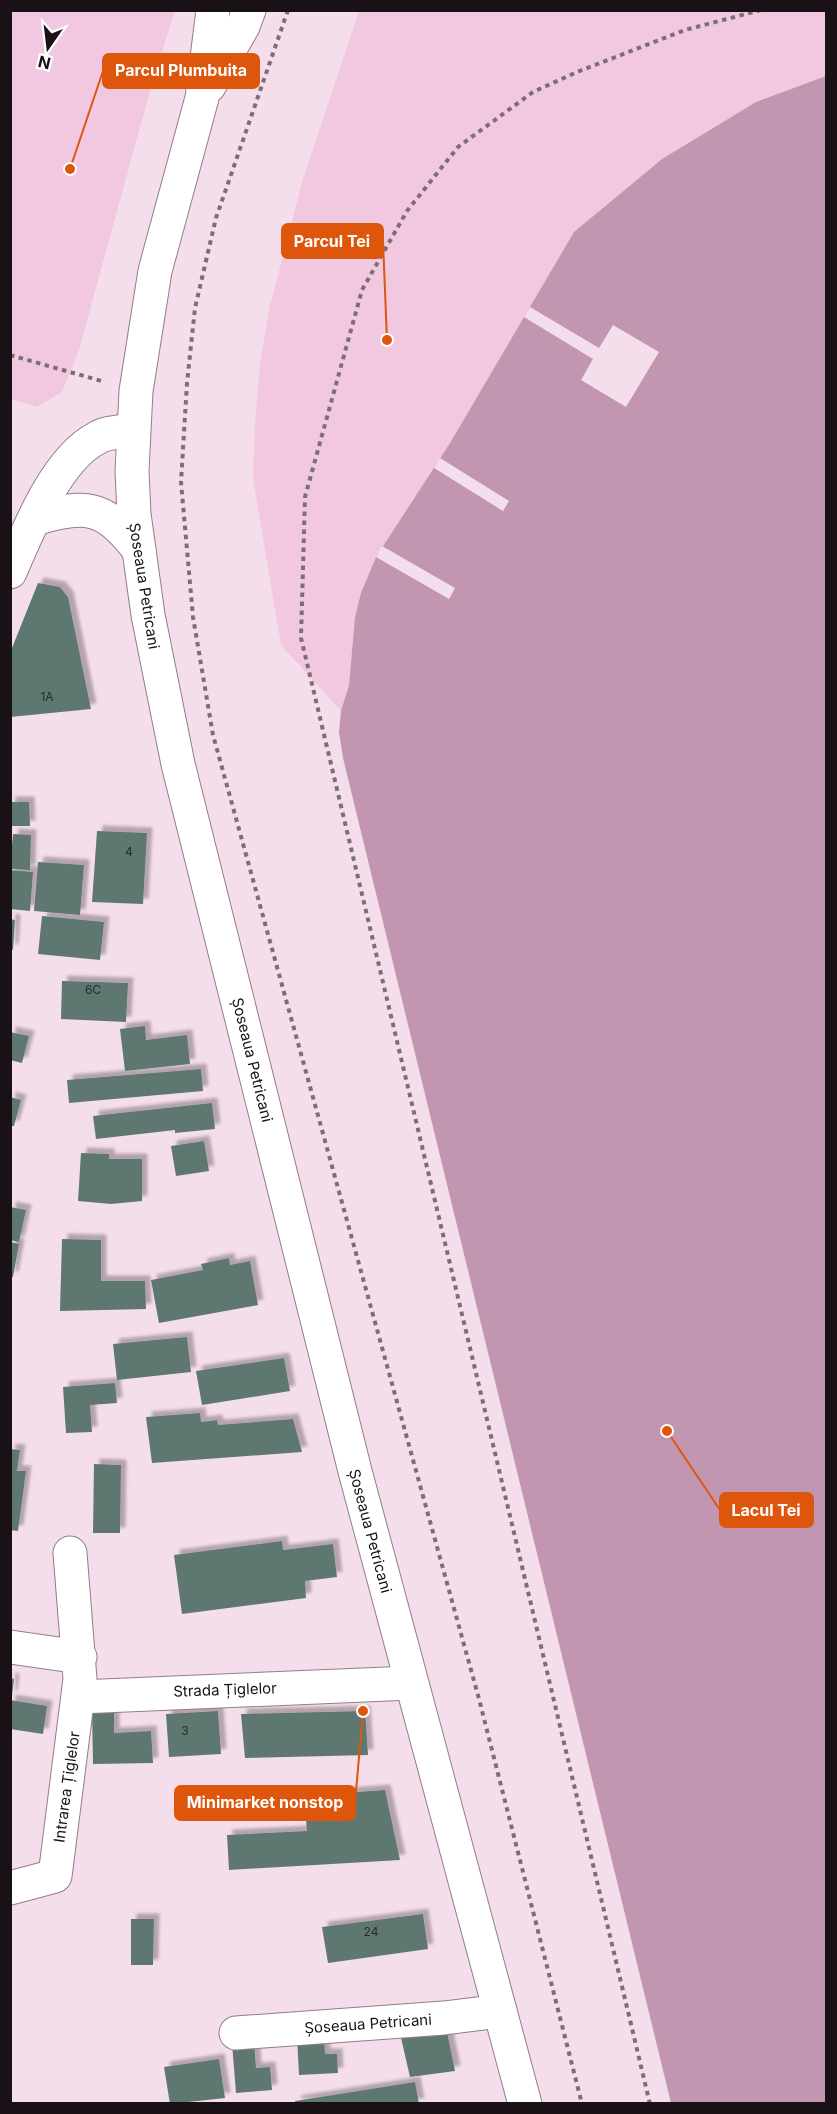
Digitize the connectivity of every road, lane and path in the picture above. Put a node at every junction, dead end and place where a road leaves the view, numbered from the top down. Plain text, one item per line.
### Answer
1 (213, 10) edge
2 (249, 10) edge
3 (288, 10) edge
4 (761, 10) edge
5 (202, 98) junction
6 (10, 355) edge
7 (136, 391) junction
8 (133, 430) junction
9 (34, 519) junction
10 (139, 550) junction
11 (10, 572) edge
12 (70, 1553) dead end
13 (10, 1647) edge
14 (80, 1656) junction
15 (411, 1683) junction
16 (79, 1697) junction
17 (10, 1888) edge
18 (500, 2011) junction
19 (236, 2033) dead end
20 (525, 2103) edge
21 (582, 2103) edge
22 (650, 2103) edge

1 - 5 main road
2 - 5 main road
3 - 21 path
4 - 22 path
5 - 7 main road, Șoseaua Petricani
6 - 7 path
7 - 8 main road, Șoseaua Petricani
8 - 9 main road
8 - 10 main road, Șoseaua Petricani
9 - 10 main road
9 - 11 main road
10 - 15 main road, Șoseaua Petricani
12 - 14 main road
13 - 14 main road
14 - 16 main road
15 - 16 main road, Strada Țiglelor
15 - 18 main road, Șoseaua Petricani
16 - 17 main road, Intrarea Țiglelor
18 - 19 main road, Șoseaua Petricani
18 - 20 main road, Șoseaua Petricani

